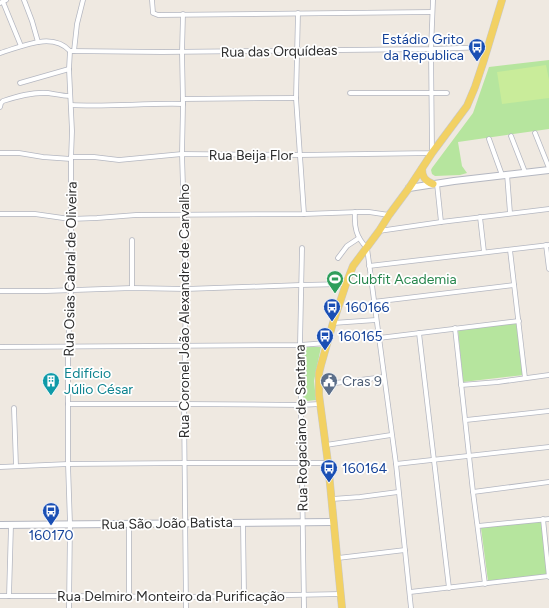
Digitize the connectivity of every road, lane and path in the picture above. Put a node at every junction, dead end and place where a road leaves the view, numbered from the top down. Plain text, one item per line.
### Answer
1 (24, 0) edge
2 (82, 0) edge
3 (152, 0) edge
4 (433, 0) edge
5 (502, 0) edge
6 (3, 1) edge
7 (432, 12) junction
8 (298, 13) junction
9 (183, 14) junction
10 (38, 42) junction
11 (22, 46) junction
12 (488, 47) junction
13 (431, 49) junction
14 (297, 50) junction
15 (0, 51) edge
16 (72, 51) junction
17 (182, 52) junction
18 (69, 68) junction
19 (20, 82) dead end
20 (350, 93) dead end
21 (447, 93) dead end
22 (431, 94) junction
23 (70, 96) junction
24 (296, 98) junction
25 (183, 99) junction
26 (183, 104) junction
27 (71, 105) junction
28 (0, 107) edge
29 (535, 133) dead end
30 (510, 136) dead end
31 (489, 139) dead end
32 (0, 153) edge
33 (432, 153) junction
34 (182, 154) junction
35 (300, 155) junction
36 (71, 158) junction
37 (422, 169) junction
38 (549, 169) edge
39 (525, 172) junction
40 (505, 175) junction
41 (435, 184) junction
42 (410, 188) junction
43 (549, 209) edge
44 (355, 212) junction
45 (510, 213) junction
46 (0, 214) edge
47 (304, 214) junction
48 (183, 215) junction
49 (389, 215) junction
50 (480, 217) junction
51 (70, 219) junction
52 (441, 222) junction
53 (379, 231) junction
54 (359, 238) junction
55 (132, 240) dead end
56 (548, 245) edge
57 (302, 248) dead end
58 (367, 248) junction
59 (510, 250) junction
60 (484, 252) junction
61 (338, 258) dead end
62 (369, 266) junction
63 (549, 269) edge
64 (346, 284) junction
65 (301, 285) junction
66 (514, 285) junction
67 (132, 288) junction
68 (186, 289) junction
69 (71, 290) junction
70 (0, 291) edge
71 (373, 302) junction
72 (376, 320) junction
73 (519, 321) junction
74 (333, 323) junction
75 (455, 328) junction
76 (419, 333) junction
77 (379, 338) junction
78 (327, 343) junction
79 (300, 345) junction
80 (184, 346) junction
81 (0, 347) edge
82 (68, 347) junction
83 (549, 375) edge
84 (384, 377) junction
85 (525, 378) junction
86 (319, 385) junction
87 (461, 385) junction
88 (68, 404) junction
89 (184, 404) junction
90 (320, 404) junction
91 (301, 405) junction
92 (14, 408) dead end
93 (549, 411) edge
94 (466, 420) junction
95 (391, 435) junction
96 (326, 445) junction
97 (549, 447) edge
98 (469, 456) junction
99 (433, 460) junction
100 (185, 463) junction
101 (302, 463) junction
102 (328, 463) junction
103 (68, 464) junction
104 (396, 464) junction
105 (16, 466) junction
106 (0, 467) edge
107 (549, 482) edge
108 (398, 492) junction
109 (474, 492) junction
110 (332, 499) junction
111 (549, 519) edge
112 (543, 520) junction
113 (303, 521) junction
114 (333, 522) junction
115 (185, 523) junction
116 (243, 523) junction
117 (70, 524) junction
118 (129, 524) junction
119 (0, 525) edge
120 (12, 525) junction
121 (478, 526) junction
122 (405, 550) junction
123 (338, 558) junction
124 (549, 577) edge
125 (485, 584) junction
126 (449, 588) junction
127 (410, 592) junction
128 (341, 594) junction
129 (304, 595) junction
130 (0, 596) edge
131 (9, 596) junction
132 (69, 596) junction
133 (244, 596) junction
134 (129, 597) junction
135 (186, 597) junction
136 (69, 608) edge
137 (186, 608) edge
138 (304, 608) edge
139 (342, 608) edge
140 (411, 608) edge

1 - 10 street
2 - 16 street, Rua Osias Cabral de Oliveira
3 - 9 street
4 - 7 street
5 - 12 main road
6 - 11 street
7 - 8 street
7 - 13 street
8 - 9 street
8 - 14 street
9 - 17 street, Rua Coronel João Alexandre de Carvalho
10 - 11 street
10 - 16 street
11 - 15 street
12 - 13 street, Rua das Orquídeas
12 - 33 main road
13 - 14 street, Rua das Orquídeas
13 - 22 street
14 - 17 street, Rua das Orquídeas
14 - 24 street
16 - 17 street, Rua das Orquídeas
16 - 18 street, Rua Osias Cabral de Oliveira
17 - 25 street, Rua Coronel João Alexandre de Carvalho
18 - 19 street
18 - 23 street, Rua Osias Cabral de Oliveira
20 - 22 street
21 - 22 street
22 - 33 street
23 - 27 street, Rua Osias Cabral de Oliveira
23 - 28 street
24 - 25 street
24 - 35 street
25 - 26 street, Rua Coronel João Alexandre de Carvalho
26 - 27 street
26 - 34 street, Rua Coronel João Alexandre de Carvalho
27 - 36 street, Rua Osias Cabral de Oliveira
29 - 38 street
30 - 39 street
31 - 40 street
32 - 36 street, Rua Beija Flor
33 - 35 street, Rua Beija Flor
33 - 37 main road
34 - 35 street, Rua Beija Flor
34 - 36 street, Rua Beija Flor
34 - 48 street, Rua Coronel João Alexandre de Carvalho
35 - 47 street
36 - 51 street, Rua Osias Cabral de Oliveira
37 - 41 main road
37 - 42 main road
38 - 39 street
39 - 40 street
40 - 41 street
40 - 45 street
41 - 42 street
41 - 52 street
42 - 49 main road
43 - 45 street
44 - 47 street
44 - 49 street
44 - 54 street
45 - 50 street
46 - 51 street
47 - 48 street
48 - 51 street
48 - 68 street, Rua Coronel João Alexandre de Carvalho
49 - 53 main road
50 - 52 street
50 - 60 street
51 - 69 street, Rua Osias Cabral de Oliveira
52 - 53 street
53 - 58 main road
54 - 58 street
54 - 61 street
55 - 67 street
56 - 59 street
56 - 63 street
57 - 65 street, Rua Rogaciano de Santana
58 - 62 street
58 - 64 main road
59 - 60 street
59 - 66 street
60 - 62 street
62 - 71 street
64 - 65 street
64 - 74 main road
65 - 68 street
65 - 79 street, Rua Rogaciano de Santana
66 - 71 street
66 - 73 street
67 - 68 street
67 - 69 street
68 - 80 street, Rua Coronel João Alexandre de Carvalho
69 - 70 street
69 - 82 street, Rua Osias Cabral de Oliveira
71 - 72 street
72 - 74 street
72 - 77 street
73 - 75 street
73 - 85 street
74 - 78 main road
75 - 76 street
75 - 87 street
76 - 77 street
76 - 99 street
77 - 84 street
78 - 79 street
78 - 86 main road
79 - 80 street
79 - 91 street, Rua Rogaciano de Santana
80 - 82 street
80 - 89 street, Rua Coronel João Alexandre de Carvalho
81 - 82 street
82 - 88 street, Rua Osias Cabral de Oliveira
83 - 85 street
84 - 86 street
84 - 95 street
85 - 87 street
86 - 90 main road
87 - 94 street
88 - 89 street
88 - 103 street, Rua Osias Cabral de Oliveira
89 - 91 street
89 - 100 street, Rua Coronel João Alexandre de Carvalho
90 - 91 street
90 - 96 main road
91 - 101 street, Rua Rogaciano de Santana
92 - 105 street
93 - 94 street
94 - 98 street
95 - 96 street
95 - 104 street
96 - 102 main road
97 - 98 street
98 - 99 street
98 - 109 street
99 - 104 street
99 - 126 street
100 - 101 street
100 - 103 street
100 - 115 street, Rua Coronel João Alexandre de Carvalho
101 - 102 street
101 - 113 street, Rua Rogaciano de Santana
102 - 110 main road
103 - 105 street
103 - 117 street, Rua Osias Cabral de Oliveira
104 - 108 street
105 - 106 street
107 - 109 street
108 - 110 street
108 - 122 street
109 - 121 street
110 - 114 main road
111 - 112 street
112 - 121 street
112 - 124 street
113 - 114 street, Rua São João Batista
113 - 116 street, Rua São João Batista
113 - 129 street, Rua Rogaciano de Santana
114 - 123 main road
115 - 116 street, Rua São João Batista
115 - 118 street, Rua São João Batista
115 - 135 street, Rua Coronel João Alexandre de Carvalho
116 - 133 street
117 - 118 street, Rua São João Batista
117 - 120 street, Rua São João Batista
117 - 132 street, Rua Osias Cabral de Oliveira
118 - 134 street
119 - 120 street, Rua São João Batista
120 - 131 street
121 - 125 street
122 - 123 street
122 - 127 street
123 - 128 main road
124 - 125 street
125 - 126 street
126 - 127 street
127 - 140 street
128 - 129 street, Rua Delmiro Monteiro da Purificação
128 - 139 main road
129 - 133 street, Rua Delmiro Monteiro da Purificação
129 - 138 street, Rua Rogaciano de Santana
130 - 131 street, Rua Delmiro Monteiro da Purificação
131 - 132 street, Rua Delmiro Monteiro da Purificação
132 - 134 street, Rua Delmiro Monteiro da Purificação
132 - 136 street, Rua Osias Cabral de Oliveira
133 - 135 street, Rua Delmiro Monteiro da Purificação
134 - 135 street, Rua Delmiro Monteiro da Purificação
135 - 137 street, Rua Coronel João Alexandre de Carvalho

